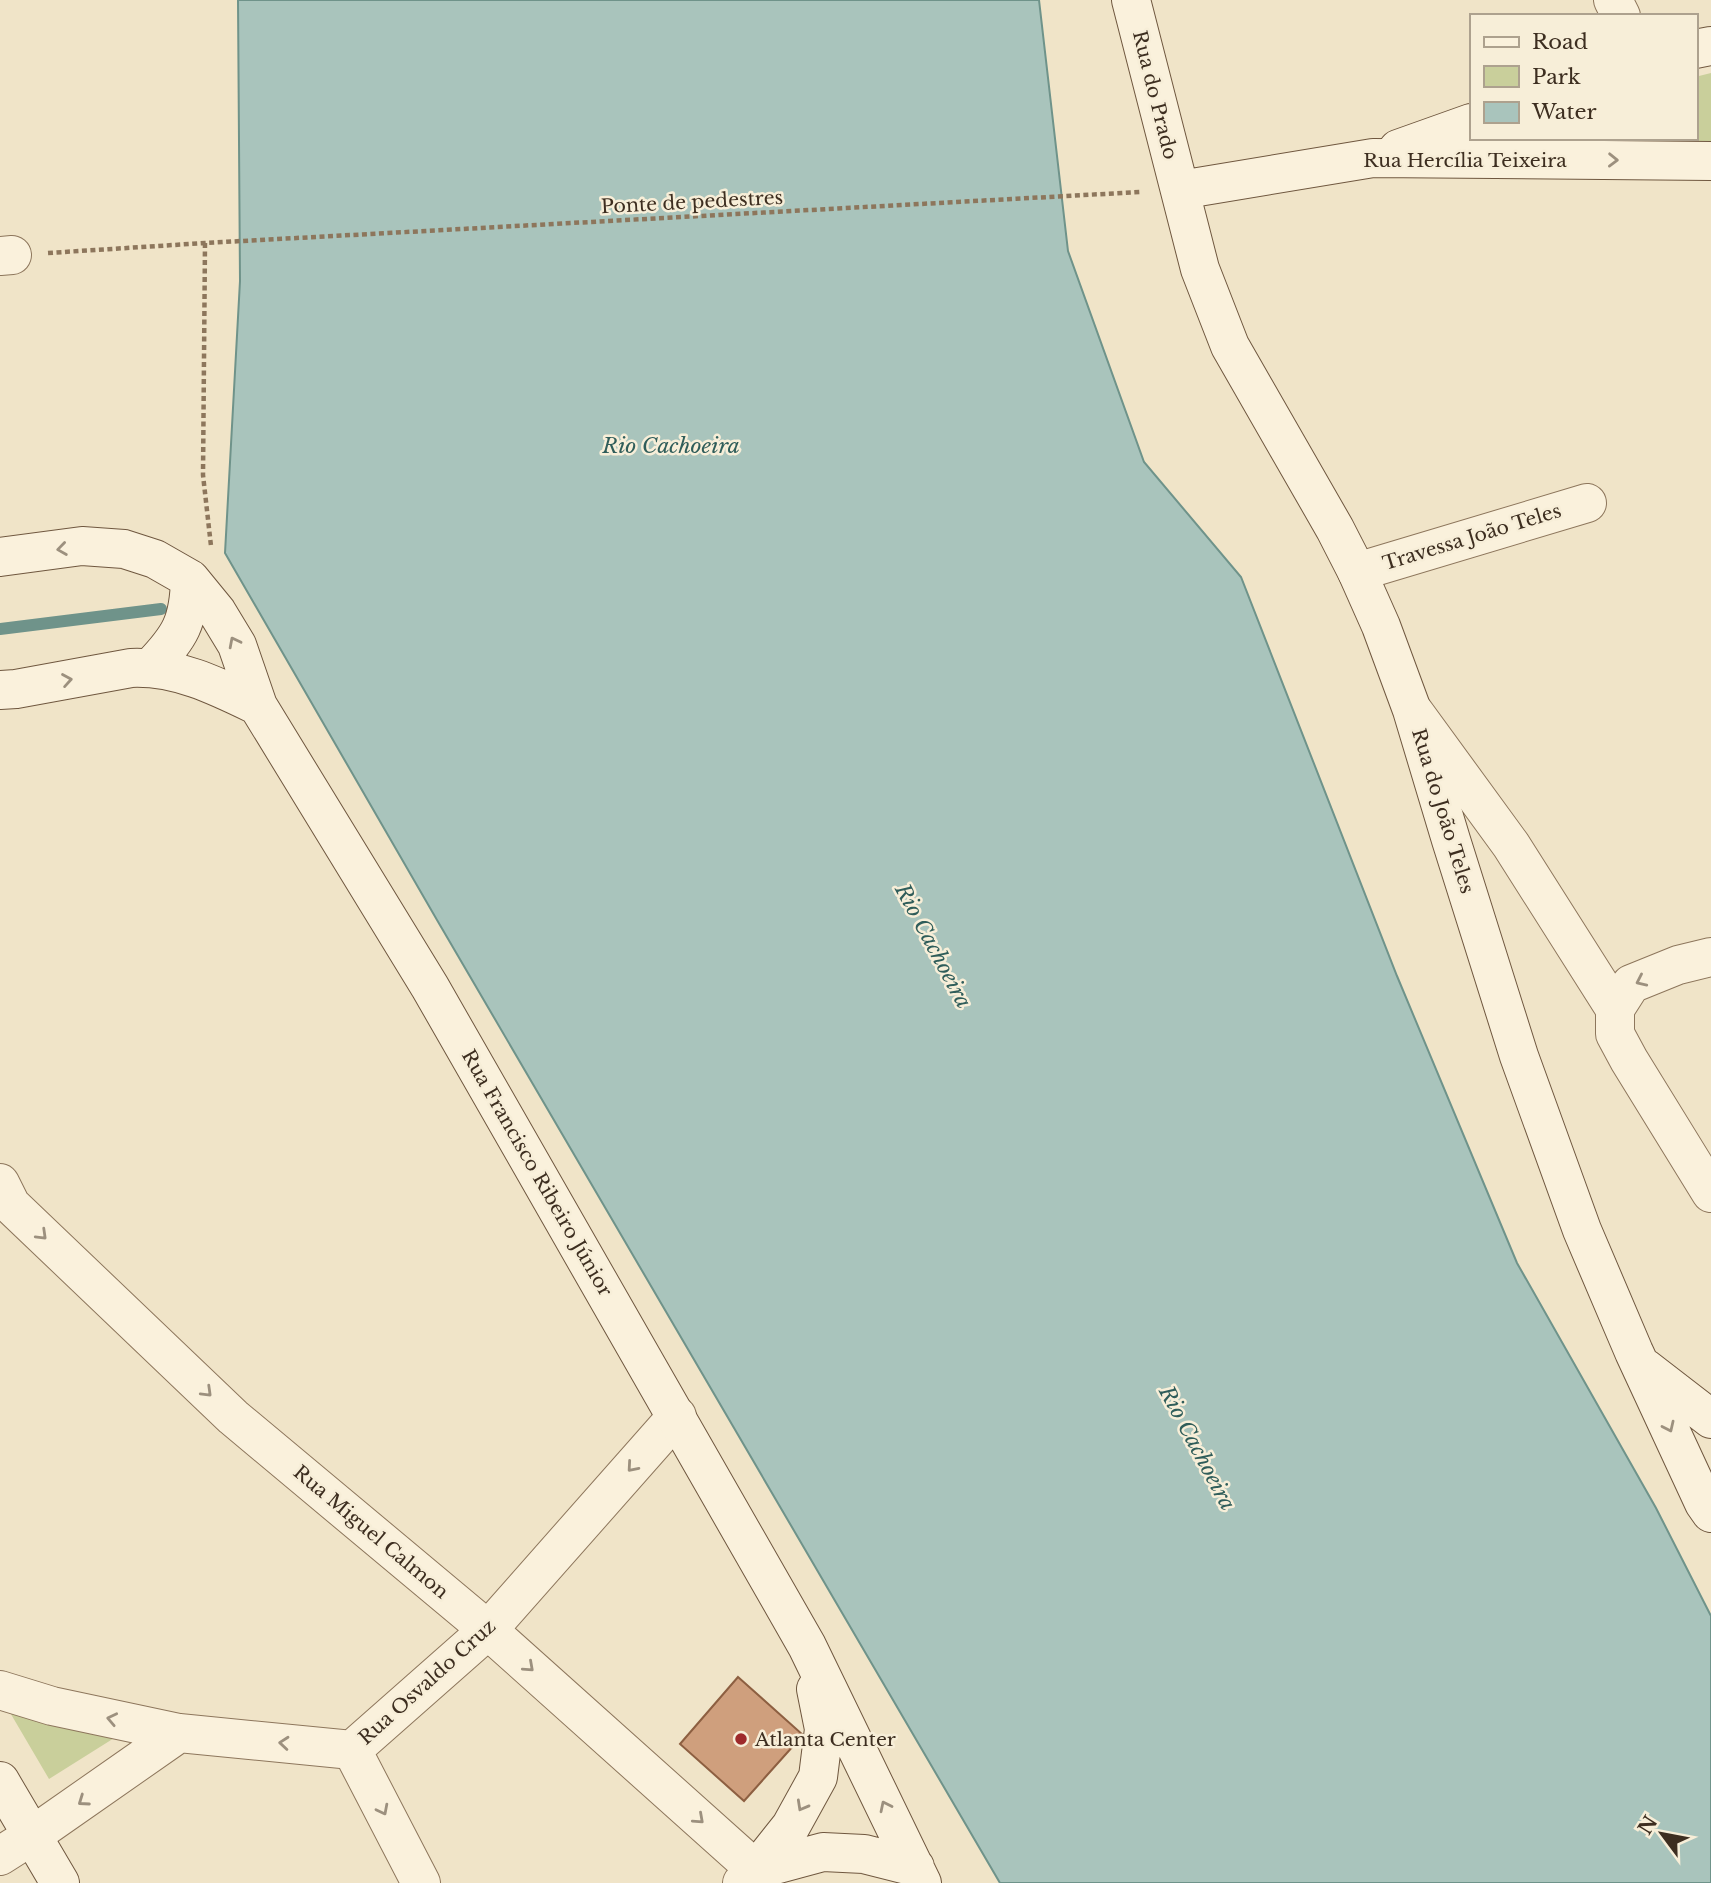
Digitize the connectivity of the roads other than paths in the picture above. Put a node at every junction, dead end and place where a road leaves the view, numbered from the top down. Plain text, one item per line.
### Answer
1 (1131, 0) edge
2 (1470, 123) edge
3 (1373, 158) junction
4 (1711, 161) edge
5 (1180, 190) junction
6 (1587, 503) dead end
7 (0, 557) edge
8 (1357, 572) junction
9 (190, 579) junction
10 (151, 667) junction
11 (0, 690) edge
12 (258, 706) junction
13 (1412, 710) junction
14 (1694, 961) edge
15 (1615, 1009) junction
16 (1711, 1193) edge
17 (4, 1200) edge
18 (1641, 1365) junction
19 (677, 1416) junction
20 (1711, 1419) edge
21 (1711, 1513) edge
22 (488, 1630) junction
23 (807, 1646) junction
24 (0, 1690) edge
25 (179, 1733) junction
26 (352, 1749) junction
27 (0, 1781) edge
28 (33, 1835) junction
29 (0, 1856) edge
30 (919, 1875) edge
31 (754, 1879) edge
32 (60, 1883) edge
33 (421, 1883) edge

1 - 5 main road, Rua do Prado
2 - 3 main road
3 -> 4 main road, Rua Hercília Teixeira
3 - 5 main road, Rua Hercília Teixeira
5 - 8 main road, Rua do João Teles
6 - 8 main road, Travessa João Teles
9 -> 7 main road
8 - 13 main road, Rua do João Teles
9 - 10 main road
12 -> 9 main road, Rua Francisco Ribeiro Júnior
11 -> 10 main road
10 - 12 main road
12 - 19 main road, Rua Francisco Ribeiro Júnior
13 - 15 main road
13 - 18 main road, Rua do João Teles
14 -> 15 main road
15 - 16 main road
17 -> 22 main road, Rua Miguel Calmon
18 - 20 main road, Rua do João Teles
18 -> 21 main road
19 -> 22 main road, Rua Osvaldo Cruz
19 - 23 main road, Rua Francisco Ribeiro Júnior
22 - 26 main road, Rua Osvaldo Cruz
22 -> 31 main road, Rua Miguel Calmon
30 -> 23 main road, Rua Francisco Ribeiro Júnior
23 -> 31 main road, Rua Francisco Ribeiro Júnior
25 -> 24 main road, Rua Osvaldo Cruz
26 -> 25 main road, Rua Osvaldo Cruz
25 -> 28 main road
26 -> 33 main road
27 - 28 main road
28 - 29 main road
28 - 32 main road
30 - 31 main road

